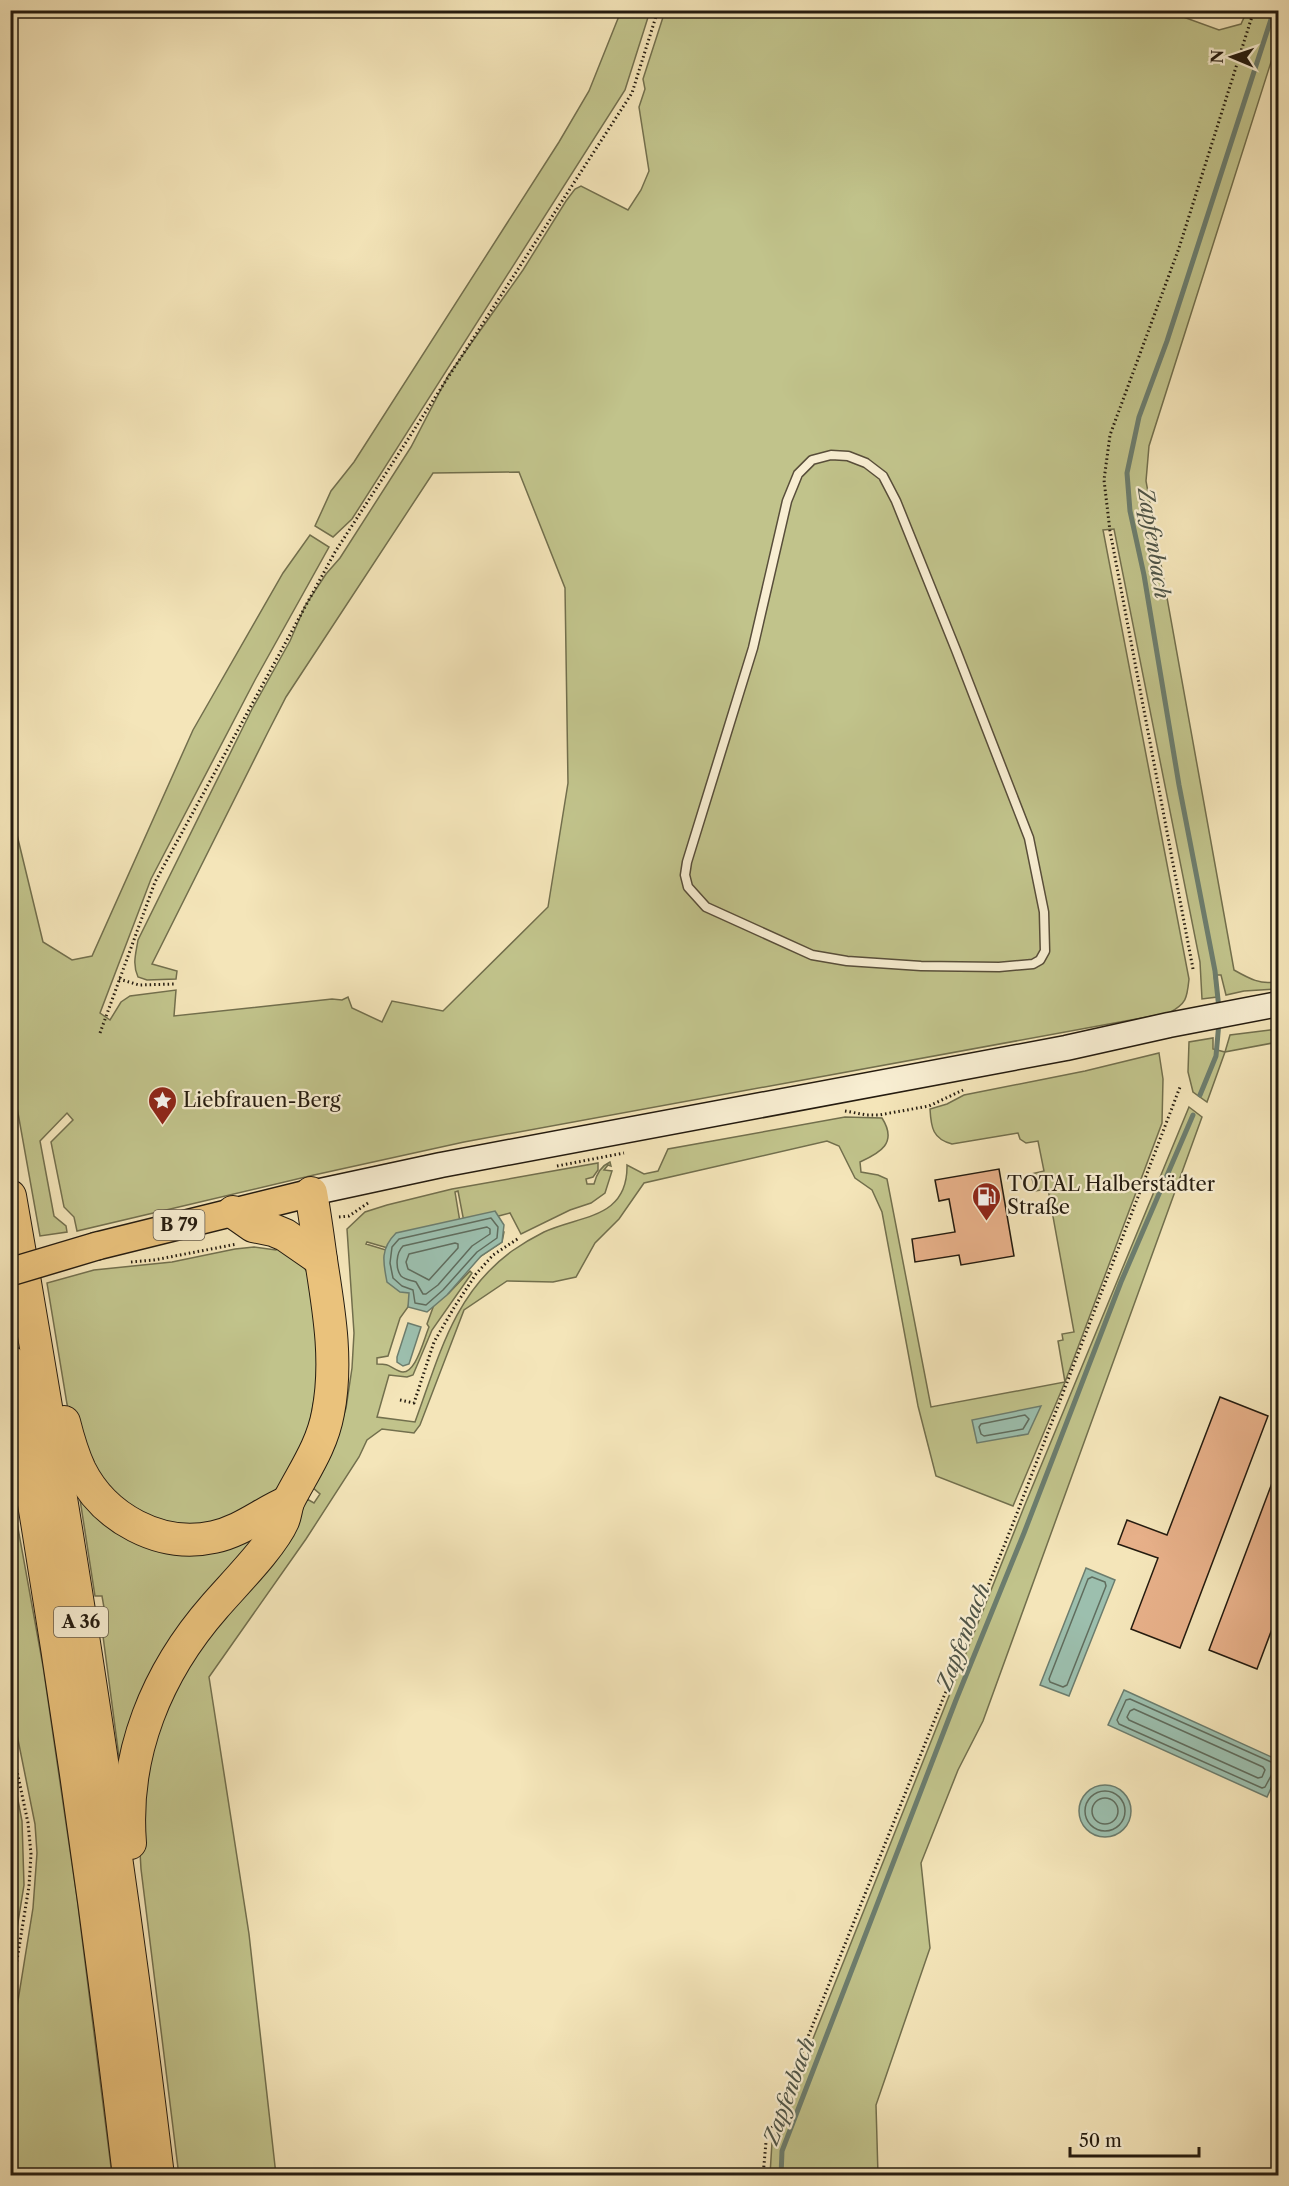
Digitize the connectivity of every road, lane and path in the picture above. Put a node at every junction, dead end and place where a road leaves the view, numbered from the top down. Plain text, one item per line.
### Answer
1 (658, 10) edge
2 (1254, 10) edge
3 (688, 887) joint
4 (1193, 969) dead end
5 (119, 979) junction
6 (176, 984) dead end
7 (1278, 1004) edge
8 (100, 1033) dead end
9 (1180, 1087) dead end
10 (966, 1088) dead end
11 (843, 1111) dead end
12 (627, 1153) dead end
13 (546, 1168) dead end
14 (10, 1196) edge
15 (372, 1201) dead end
16 (313, 1207) junction
17 (233, 1212) junction
18 (519, 1238) dead end
19 (241, 1244) dead end
20 (321, 1260) junction
21 (125, 1262) dead end
22 (10, 1272) edge
23 (36, 1346) junction
24 (10, 1362) edge
25 (400, 1400) dead end
26 (288, 1502) junction
27 (10, 1738) edge
28 (122, 1898) junction
29 (10, 2003) edge
30 (129, 2175) edge
31 (158, 2175) edge
32 (763, 2175) edge

1 - 5 path
2 - 4 path
3 - 3 lane
5 - 6 path
5 - 8 path
7 - 16 main road
9 - 32 path
10 - 11 path
12 - 13 path
14 - 23 highway, A 36
15 - 16 path
16 - 17 main road
16 - 20 highway
17 - 20 highway
17 - 22 main road, B 79, bridge
18 - 25 path
19 - 21 path
20 - 26 highway
23 - 26 highway
23 - 28 highway, A 36
24 - 30 highway, A 36
26 - 28 highway
27 - 29 path
28 - 31 highway, A 36

